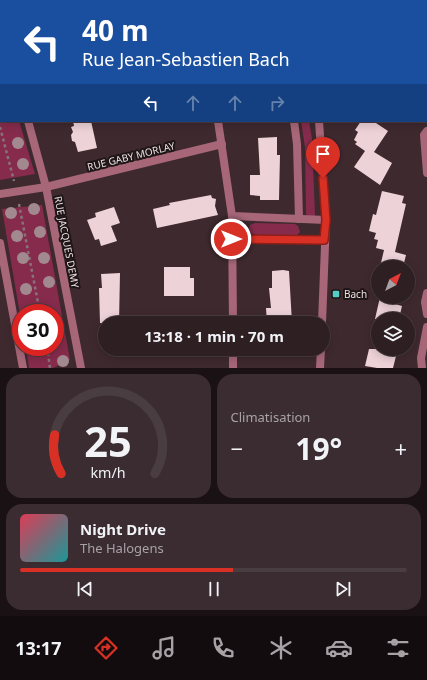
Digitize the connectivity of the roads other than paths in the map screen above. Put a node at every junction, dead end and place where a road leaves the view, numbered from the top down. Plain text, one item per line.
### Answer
1 (28, 122) edge
2 (218, 122) edge
3 (294, 122) edge
4 (320, 122) edge
5 (427, 131) edge
6 (222, 144) junction
7 (427, 173) edge
8 (46, 187) junction
9 (0, 194) edge
10 (232, 216) junction
11 (299, 219) junction
12 (326, 220) junction
13 (231, 239) junction
14 (324, 240) junction
15 (0, 243) edge
16 (427, 293) edge
17 (427, 314) edge
18 (233, 316) edge
19 (322, 316) edge
20 (427, 327) edge
21 (233, 356) edge
22 (321, 356) edge
23 (23, 368) edge
24 (81, 368) edge
25 (234, 368) edge
26 (320, 368) edge
27 (422, 368) edge

1 - 8 street, RUE JACQUES DEMY
2 - 6 street
3 - 11 street
4 - 12 street
5 - 7 street
6 - 8 street, RUE GABY MORLAY
6 - 10 street
8 - 9 street, RUE GABY MORLAY
8 - 24 street, RUE JACQUES DEMY
10 - 11 street
10 - 13 street
11 - 12 street
12 - 14 street
13 - 14 street
13 - 18 street
14 - 19 street
15 - 23 street
16 - 17 street
20 - 27 street
21 - 25 street
22 - 26 street

